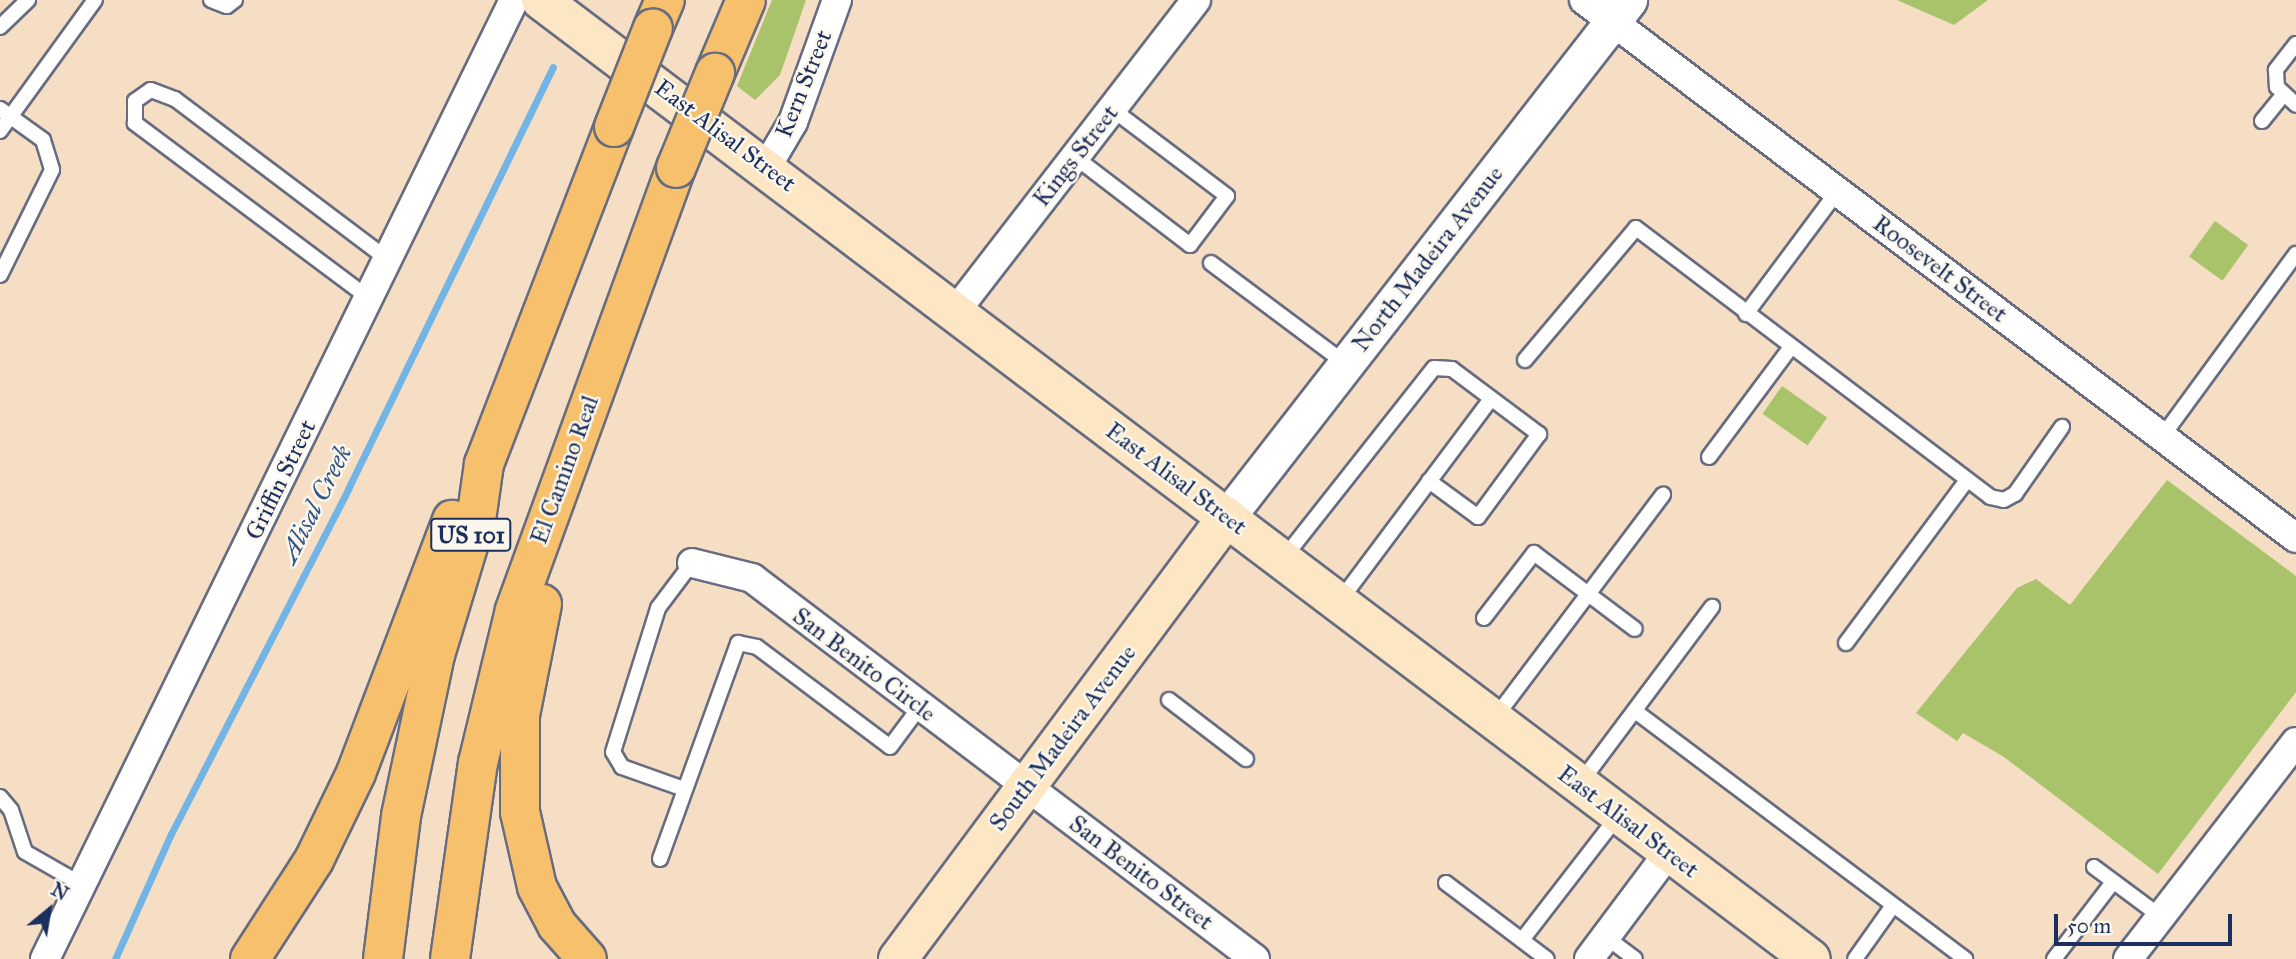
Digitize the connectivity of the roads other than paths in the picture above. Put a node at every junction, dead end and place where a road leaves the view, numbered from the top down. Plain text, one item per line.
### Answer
1 (28, 0) edge
2 (95, 0) edge
3 (211, 0) edge
4 (235, 0) edge
5 (514, 0) edge
6 (541, 0) edge
7 (747, 0) edge
8 (838, 0) edge
9 (1196, 0) edge
10 (1584, 0) edge
11 (1621, 11) edge
12 (659, 14) edge
13 (0, 27) edge
14 (2296, 44) edge
15 (2283, 95) junction
16 (2296, 105) edge
17 (1112, 109) junction
18 (6, 113) edge
19 (2262, 121) dead end
20 (0, 131) edge
21 (1075, 157) junction
22 (767, 166) junction
23 (1837, 192) junction
24 (2296, 254) edge
25 (389, 260) junction
26 (1211, 263) dead end
27 (0, 275) edge
28 (370, 299) junction
29 (956, 312) junction
30 (1746, 314) junction
31 (1791, 347) junction
32 (1525, 360) dead end
33 (1346, 364) junction
34 (1492, 399) junction
35 (2063, 427) dead end
36 (2162, 437) junction
37 (1709, 457) dead end
38 (484, 464) junction
39 (1967, 480) junction
40 (1429, 481) junction
41 (561, 483) junction
42 (1663, 495) dead end
43 (1227, 517) junction
44 (2296, 538) edge
45 (1283, 560) junction
46 (692, 563) joint
47 (1589, 594) junction
48 (1338, 603) junction
49 (1713, 607) dead end
50 (1484, 618) dead end
51 (1635, 629) dead end
52 (1846, 643) dead end
53 (1169, 700) dead end
54 (919, 708) junction
55 (1635, 711) junction
56 (1493, 720) junction
57 (2296, 742) edge
58 (1246, 759) dead end
59 (1579, 785) junction
60 (1027, 788) junction
61 (684, 789) junction
62 (0, 797) edge
63 (1619, 815) junction
64 (1670, 852) junction
65 (660, 859) dead end
66 (2094, 867) dead end
67 (2113, 882) junction
68 (1446, 883) dead end
69 (81, 884) junction
70 (1892, 907) junction
71 (2161, 918) junction
72 (1522, 940) junction
73 (1597, 948) edge
74 (1795, 955) edge
75 (45, 959) edge
76 (250, 959) edge
77 (383, 959) edge
78 (450, 959) edge
79 (587, 959) edge
80 (898, 959) edge
81 (1255, 959) edge
82 (1548, 959) edge
83 (1635, 959) edge
84 (1856, 959) edge
85 (1965, 959) edge
86 (2054, 959) edge
87 (2128, 959) edge

1 - 13 lane
2 - 18 lane
3 - 4 lane
5 - 25 street, Griffin Street
6 - 22 main road, East Alisal Street
7 - 41 highway, El Camino Real / US 101, bridge
8 - 22 street, Kern Street
9 - 17 street, Kings Street
10 - 11 street, Roosevelt Street
11 - 23 street, Roosevelt Street
11 - 33 street, North Madeira Avenue
12 - 38 highway, US 101, bridge
14 - 15 lane
15 - 16 lane
15 - 19 lane
17 - 21 street, Kings Street
17 - 21 lane
18 - 20 lane
18 - 27 lane
21 - 29 street, Kings Street
22 - 29 main road, East Alisal Street
23 - 30 lane
23 - 36 street, Roosevelt Street
24 - 36 lane
25 - 28 street, Griffin Street
25 - 28 lane
26 - 33 lane
28 - 69 street, Griffin Street
29 - 43 main road, East Alisal Street
30 - 31 lane
30 - 32 lane
31 - 37 lane
31 - 39 lane
33 - 43 street, North Madeira Avenue
34 - 40 lane
34 - 40 lane
34 - 45 lane
35 - 39 lane
36 - 44 street, Roosevelt Street
38 - 76 highway
38 - 77 highway, US 101
39 - 52 lane
40 - 48 lane
41 - 78 highway, El Camino Real / US 101
41 - 79 highway
42 - 47 lane
43 - 45 main road, East Alisal Street
43 - 60 main road, South Madeira Avenue
45 - 48 main road, East Alisal Street
46 - 54 street, San Benito Circle
46 - 61 lane
47 - 50 lane
47 - 51 lane
47 - 56 lane
48 - 56 main road, East Alisal Street
49 - 55 lane
53 - 58 lane
54 - 60 street, San Benito Circle
54 - 61 lane
55 - 59 lane
55 - 70 lane
56 - 59 main road, East Alisal Street
57 - 71 street
59 - 63 main road, East Alisal Street
60 - 80 main road, South Madeira Avenue
60 - 81 street, San Benito Street
61 - 65 lane
62 - 69 lane
63 - 64 main road, East Alisal Street
63 - 72 lane
64 - 73 street
64 - 74 main road, East Alisal Street
66 - 67 lane
67 - 71 lane
67 - 86 lane
68 - 72 lane
69 - 75 street, Griffin Street
70 - 84 lane
70 - 85 lane
71 - 87 street
72 - 82 lane
73 - 83 lane

